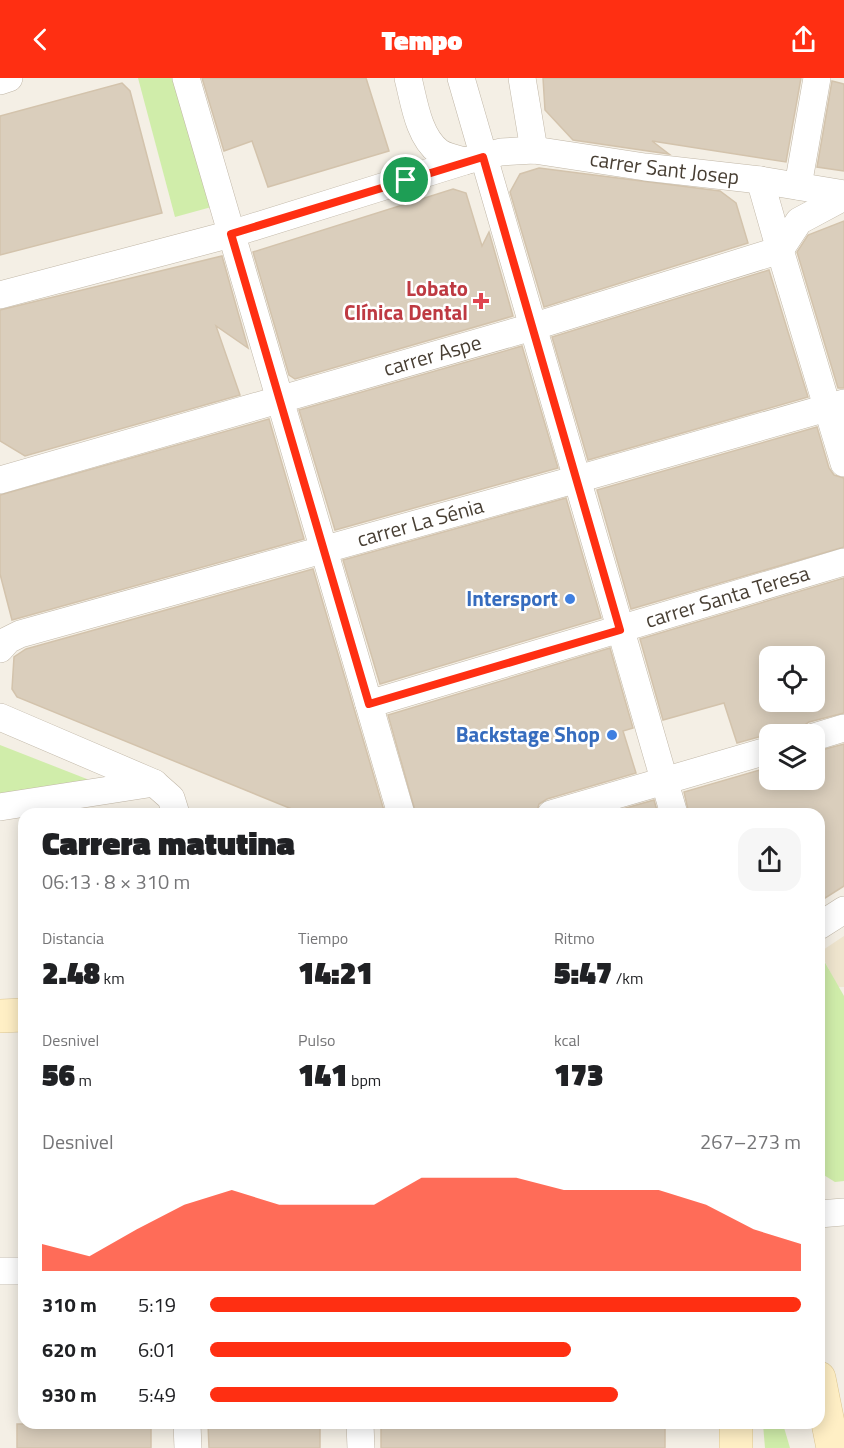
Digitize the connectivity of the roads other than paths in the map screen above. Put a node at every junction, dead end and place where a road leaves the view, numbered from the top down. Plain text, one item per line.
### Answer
1 (9, 78) edge
2 (186, 78) edge
3 (408, 78) edge
4 (461, 78) edge
5 (522, 78) edge
6 (817, 78) edge
7 (0, 81) edge
8 (423, 129) junction
9 (534, 150) junction
10 (474, 159) junction
11 (406, 180) junction
12 (760, 180) junction
13 (798, 186) junction
14 (844, 195) edge
15 (231, 234) junction
16 (780, 250) junction
17 (0, 295) edge
18 (532, 327) junction
19 (281, 399) junction
20 (835, 405) edge
21 (844, 463) edge
22 (576, 479) junction
23 (0, 480) edge
24 (324, 550) junction
25 (844, 562) edge
26 (620, 630) junction
27 (0, 649) edge
28 (369, 704) junction
29 (0, 717) edge
30 (844, 728) edge
31 (825, 734) edge
32 (759, 753) edge
33 (664, 782) junction
34 (154, 783) junction
35 (0, 807) edge
36 (174, 808) edge
37 (399, 808) edge
38 (572, 808) edge
39 (672, 808) edge
40 (844, 910) edge
41 (825, 923) edge
42 (18, 1015) edge
43 (0, 1016) edge
44 (844, 1212) edge
45 (825, 1214) edge
46 (0, 1271) edge
47 (18, 1271) edge
48 (825, 1408) edge
49 (188, 1429) edge
50 (360, 1429) edge
51 (736, 1429) edge
52 (188, 1448) edge
53 (361, 1448) edge
54 (736, 1448) edge
55 (833, 1448) edge

1 - 7 street
2 - 15 street
3 - 8 street
4 - 10 street
5 - 9 street
6 - 13 street
8 - 10 street
8 - 11 street
9 - 10 street, carrer Sant Josep
9 - 12 street, carrer Sant Josep
10 - 11 street, carrer Sant Josep
10 - 18 street
11 - 15 street, carrer Sant Josep
12 - 13 street, carrer Sant Josep
12 - 16 street
13 - 14 street, carrer Sant Josep
14 - 16 street
15 - 17 street, carrer Sant Josep
15 - 19 street
16 - 18 street, carrer Aspe
16 - 20 street
18 - 19 street, carrer Aspe
18 - 22 street
19 - 23 street, carrer Aspe
19 - 24 street
20 - 21 street
20 - 22 street, carrer La Sénia
22 - 24 street, carrer La Sénia
22 - 26 street
24 - 27 street, carrer La Sénia
24 - 28 street
25 - 26 street, carrer Santa Teresa
26 - 28 street, carrer Santa Teresa
26 - 33 street
28 - 37 street
29 - 34 street
30 - 31 street
32 - 33 street
33 - 38 street
33 - 39 street
34 - 35 street
34 - 36 street
40 - 41 street
42 - 43 main road
44 - 45 street
46 - 47 street
48 - 55 main road
49 - 52 street
50 - 53 street
51 - 54 main road

